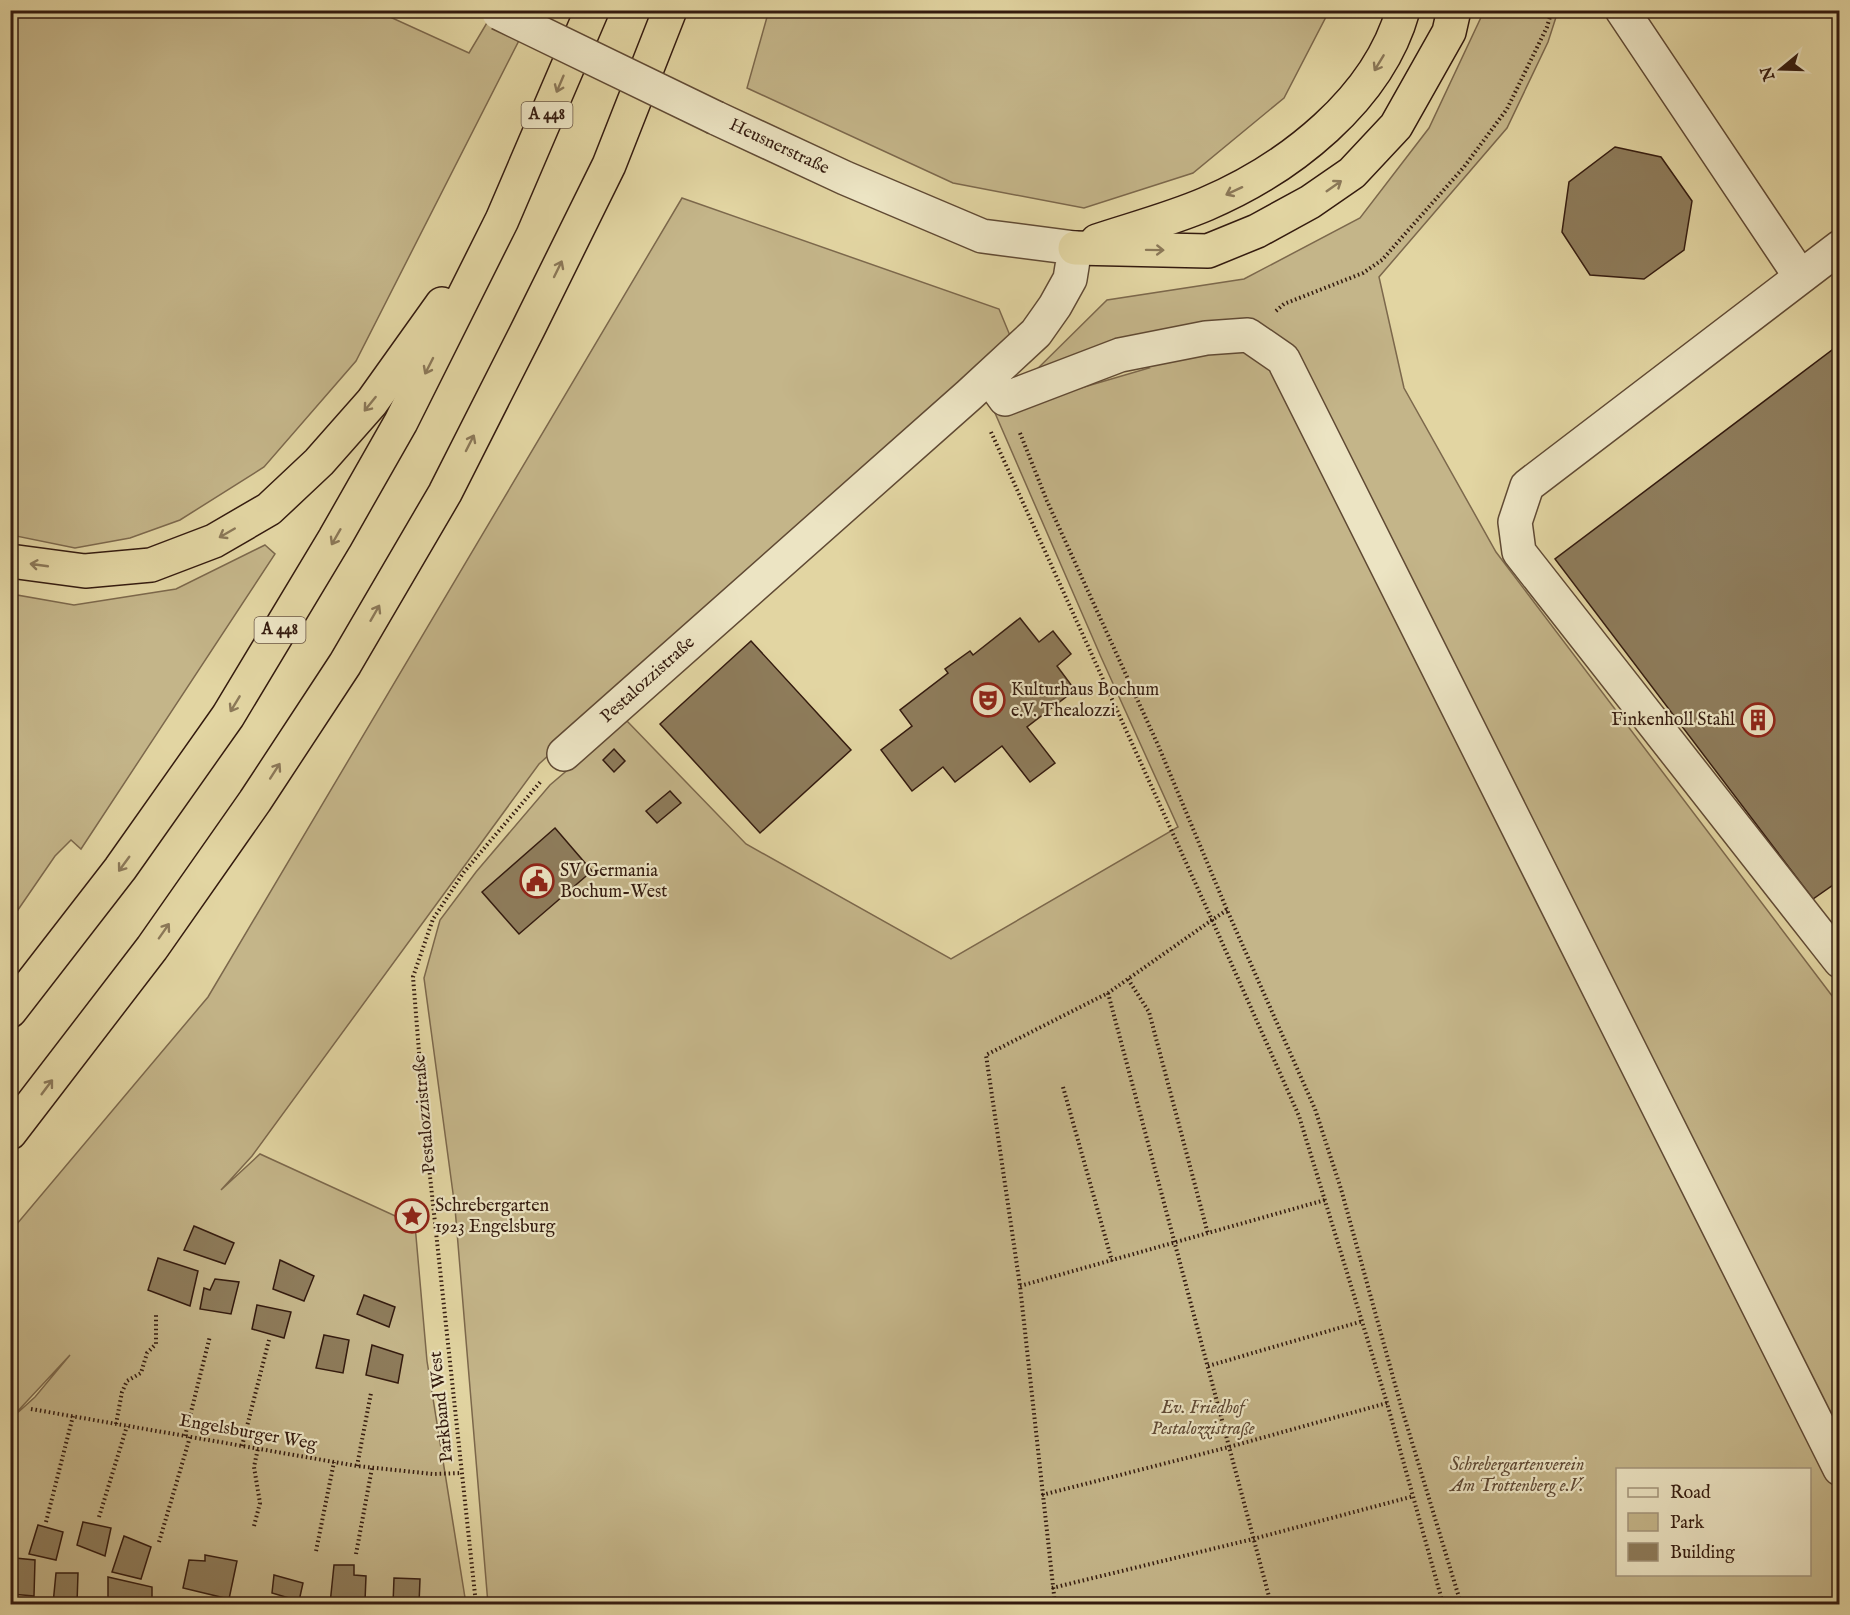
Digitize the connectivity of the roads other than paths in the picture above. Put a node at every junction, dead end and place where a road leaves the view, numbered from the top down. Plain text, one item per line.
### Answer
1 (592, 10) edge
2 (670, 10) edge
3 (680, 10) edge
4 (1403, 10) edge
5 (1455, 10) edge
6 (1622, 10) edge
7 (496, 12) edge
8 (634, 102) junction
9 (502, 220) junction
10 (1839, 247) edge
11 (1076, 248) junction
12 (1800, 276) junction
13 (988, 390) junction
14 (10, 561) edge
15 (564, 754) road end
16 (1839, 961) edge
17 (10, 1011) edge
18 (10, 1133) edge
19 (1839, 1469) edge

1 -> 9 highway, A 448
2 - 8 highway
3 - 8 highway
4 -> 11 highway
11 -> 5 highway
6 - 12 street
7 - 11 street, Heusnerstraße, bridge
18 -> 8 highway
9 -> 14 highway
9 -> 17 highway, A 448
10 - 12 street
11 - 13 street, Pestalozzistraße
12 - 16 street
13 - 15 street, Pestalozzistraße
13 - 19 street

